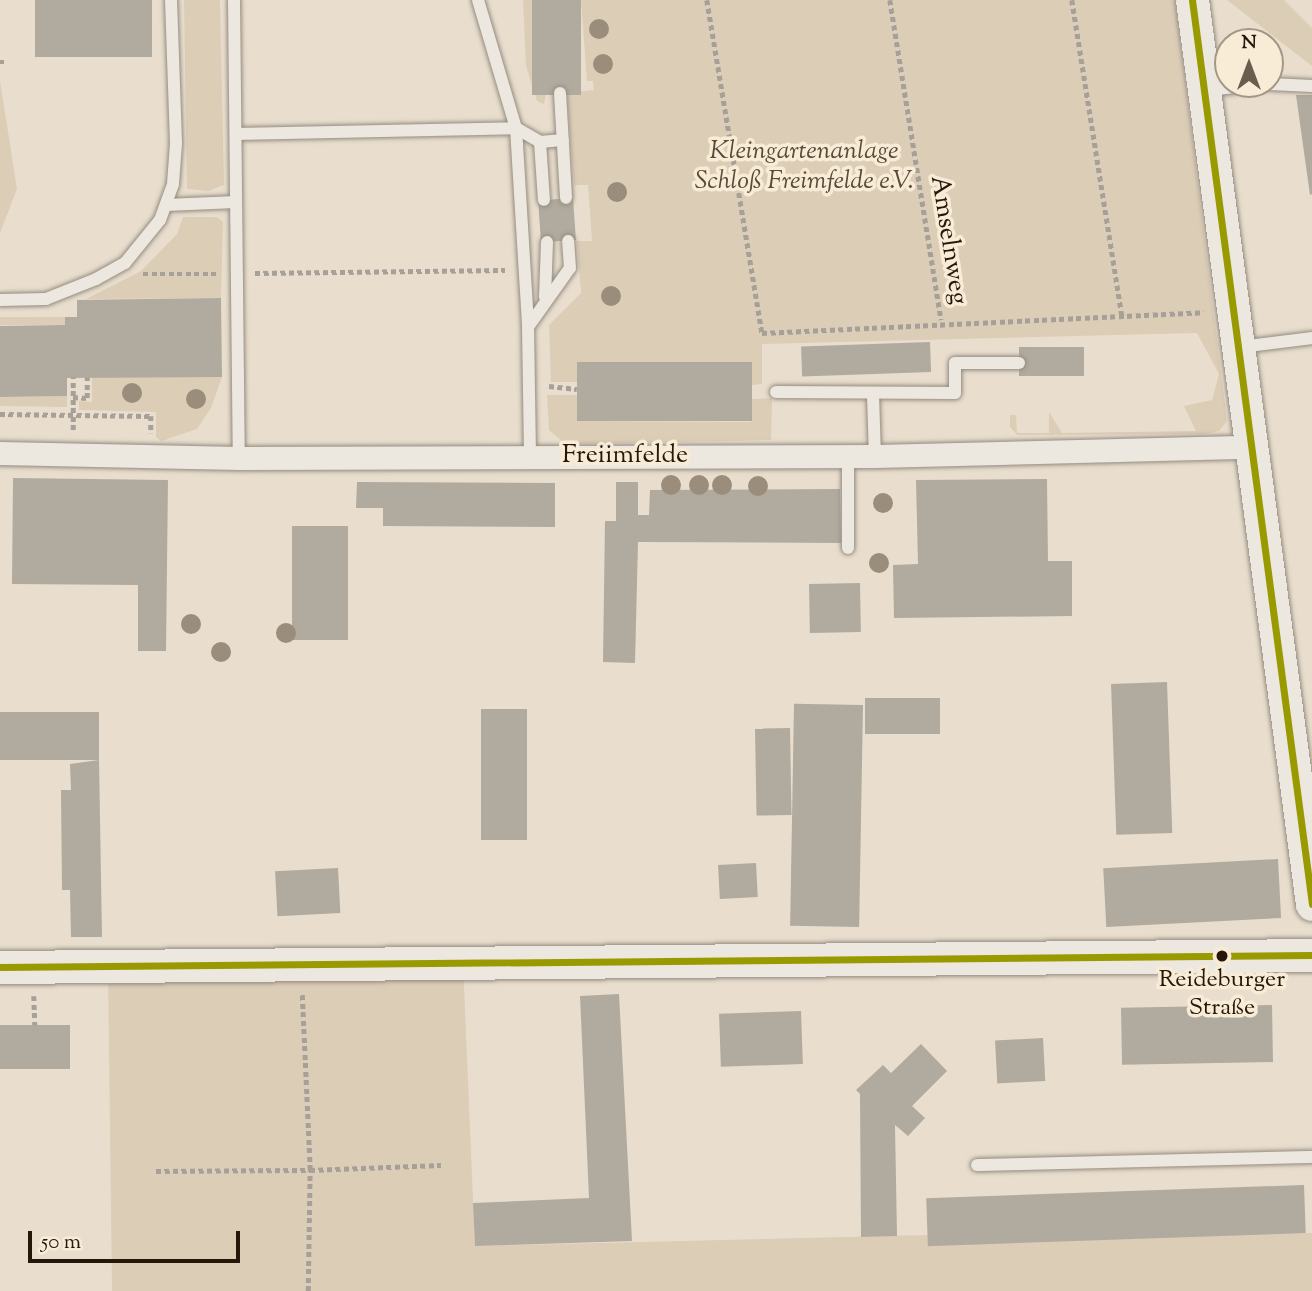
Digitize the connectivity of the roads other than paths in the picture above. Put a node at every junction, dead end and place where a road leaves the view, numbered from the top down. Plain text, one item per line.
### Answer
1 (171, 0) edge
2 (234, 0) edge
3 (478, 0) edge
4 (1192, 0) edge
5 (1284, 83) edge
6 (1312, 86) edge
7 (1214, 89) edge
8 (1203, 90) junction
9 (560, 93) dead end
10 (516, 128) junction
11 (236, 134) junction
12 (563, 140) junction
13 (540, 142) junction
14 (566, 198) dead end
15 (544, 200) dead end
16 (236, 202) junction
17 (166, 205) junction
18 (568, 241) dead end
19 (547, 242) dead end
20 (545, 298) junction
21 (0, 300) edge
22 (528, 327) junction
23 (1312, 338) edge
24 (1237, 347) junction
25 (1019, 363) dead end
26 (776, 392) dead end
27 (873, 394) junction
28 (1250, 447) junction
29 (0, 453) edge
30 (848, 455) junction
31 (875, 456) junction
32 (530, 457) junction
33 (239, 458) junction
34 (848, 548) dead end
35 (1312, 904) edge
36 (1312, 956) edge
37 (0, 967) edge
38 (1312, 1157) edge
39 (977, 1166) dead end

1 - 17 lane
2 - 11 lane
3 - 10 lane
4 - 8 street
5 - 6 lane
7 - 8 lane
8 - 24 street
9 - 12 lane
10 - 11 lane
10 - 13 lane
10 - 22 lane
11 - 16 lane
12 - 13 lane
12 - 14 lane
13 - 15 lane
16 - 17 lane
16 - 33 lane
17 - 21 lane
18 - 20 lane
19 - 20 lane
20 - 22 lane
22 - 32 lane
23 - 24 lane
24 - 28 street
25 - 27 lane
26 - 27 lane
27 - 31 lane
28 - 31 street, Freiimfelde
28 - 35 street
29 - 33 street, Freiimfelde
30 - 31 street, Freiimfelde
30 - 32 street, Freiimfelde
30 - 34 lane
32 - 33 street, Freiimfelde
36 - 37 street
38 - 39 lane

